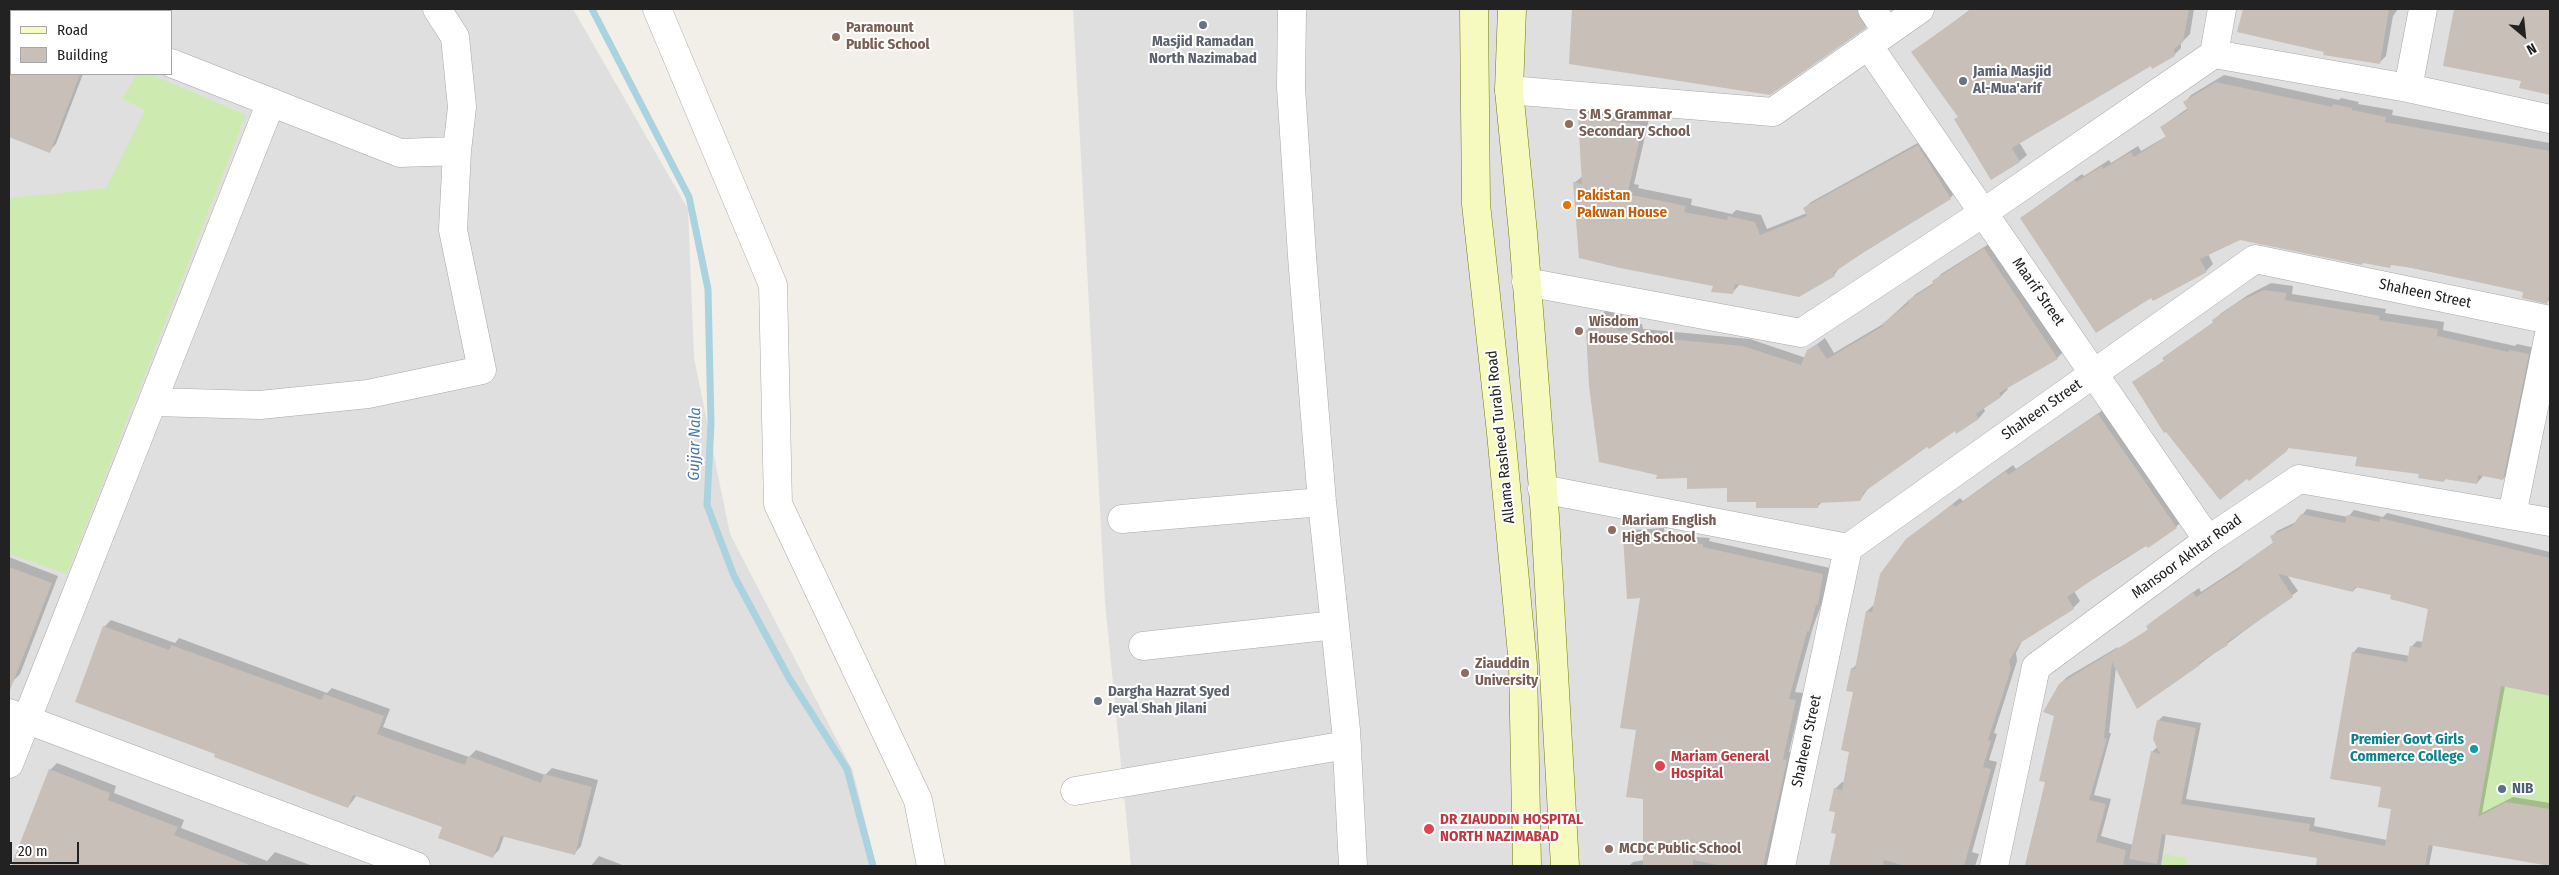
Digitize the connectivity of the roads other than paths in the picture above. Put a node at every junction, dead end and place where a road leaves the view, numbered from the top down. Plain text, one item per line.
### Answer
1 (437, 9) edge
2 (657, 9) edge
3 (1292, 9) edge
4 (1474, 9) edge
5 (1512, 9) edge
6 (1872, 9) edge
7 (1920, 9) edge
8 (2222, 9) edge
9 (2423, 9) edge
10 (1877, 39) junction
11 (2214, 54) junction
12 (172, 62) edge
13 (2408, 88) junction
14 (1509, 90) junction
15 (271, 102) junction
16 (2550, 119) edge
17 (456, 151) junction
18 (1983, 213) junction
19 (1526, 282) junction
20 (2550, 320) edge
21 (2550, 329) edge
22 (2094, 373) junction
23 (154, 402) junction
24 (1542, 489) junction
25 (1322, 502) junction
26 (2512, 515) junction
27 (1122, 519) dead end
28 (2550, 522) edge
29 (2208, 540) junction
30 (1848, 548) junction
31 (1335, 624) junction
32 (1143, 646) dead end
33 (17, 716) edge
34 (1347, 745) junction
35 (9, 764) edge
36 (1075, 792) dead end
37 (1347, 865) edge
38 (416, 866) edge
39 (931, 866) edge
40 (1527, 866) edge
41 (1565, 866) edge
42 (1781, 866) edge
43 (1994, 866) edge

1 - 17 street
2 - 39 street
3 - 25 street
4 - 40 main road, Allama Rasheed Turabi Road
5 - 14 main road
6 - 10 street, Maarif Street
7 - 10 street
8 - 11 street
9 - 13 street
10 - 14 street
10 - 18 street, Maarif Street
11 - 13 street
11 - 18 street
12 - 15 street
13 - 16 street
14 - 19 main road
15 - 17 street
15 - 23 street
17 - 23 street
18 - 19 street
18 - 22 street, Maarif Street
19 - 24 main road
20 - 22 street, Shaheen Street
21 - 26 street
22 - 29 street, Maarif Street
22 - 30 street, Shaheen Street
23 - 33 street
24 - 30 street
24 - 41 main road
25 - 27 street
25 - 31 street
26 - 28 street, Mansoor Akhtar Road
26 - 29 street, Mansoor Akhtar Road
29 - 43 street, Mansoor Akhtar Road
30 - 42 street, Shaheen Street
31 - 32 street
31 - 34 street
33 - 35 street
33 - 38 street
34 - 36 street
34 - 37 street

